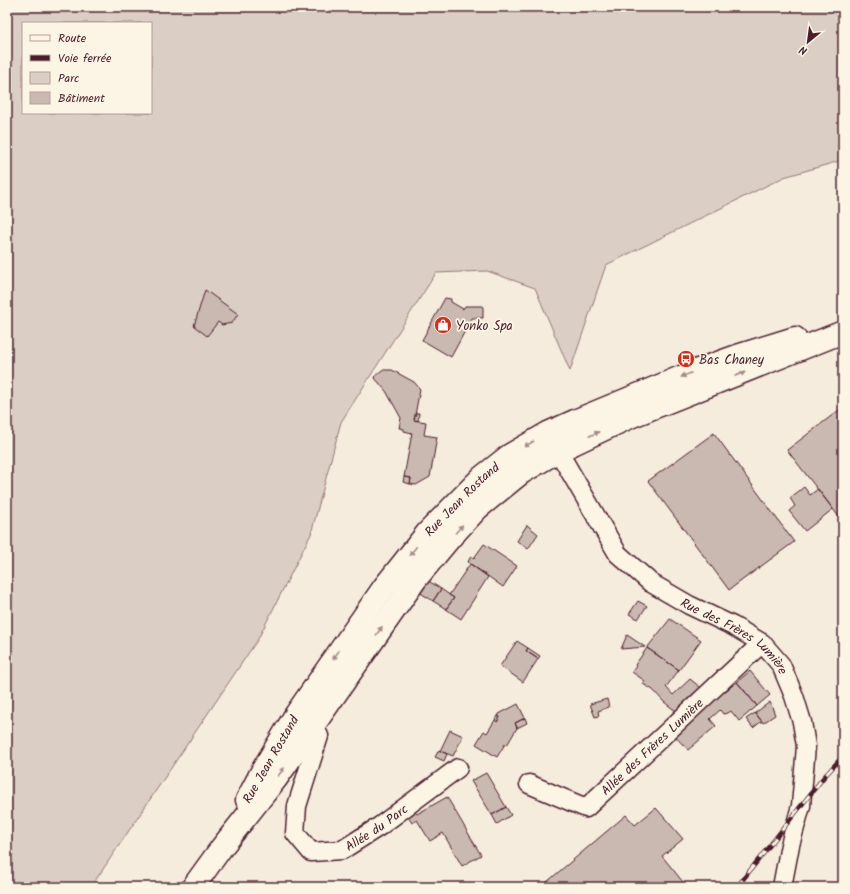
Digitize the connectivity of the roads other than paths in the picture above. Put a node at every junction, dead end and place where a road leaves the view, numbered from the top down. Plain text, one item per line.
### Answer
1 (843, 326) edge
2 (843, 332) edge
3 (553, 442) junction
4 (762, 643) junction
5 (296, 714) junction
6 (317, 731) junction
7 (458, 768) dead end
8 (529, 784) dead end
9 (222, 847) junction
10 (193, 887) edge
11 (782, 887) edge

1 -> 3 main road, Rue Jean Rostand
3 -> 2 main road, Rue Jean Rostand
3 - 4 street, Rue des Frères Lumière
3 -> 5 main road, Rue Jean Rostand
6 -> 3 main road, Rue Jean Rostand
4 - 8 street, Allée des Frères Lumière
4 - 11 street, Rue des Frères Lumière
5 - 6 street
5 - 9 main road, Rue Jean Rostand
6 - 7 street, Allée du Parc
9 -> 6 main road, Rue Jean Rostand
9 - 10 main road, Rue Jean Rostand

